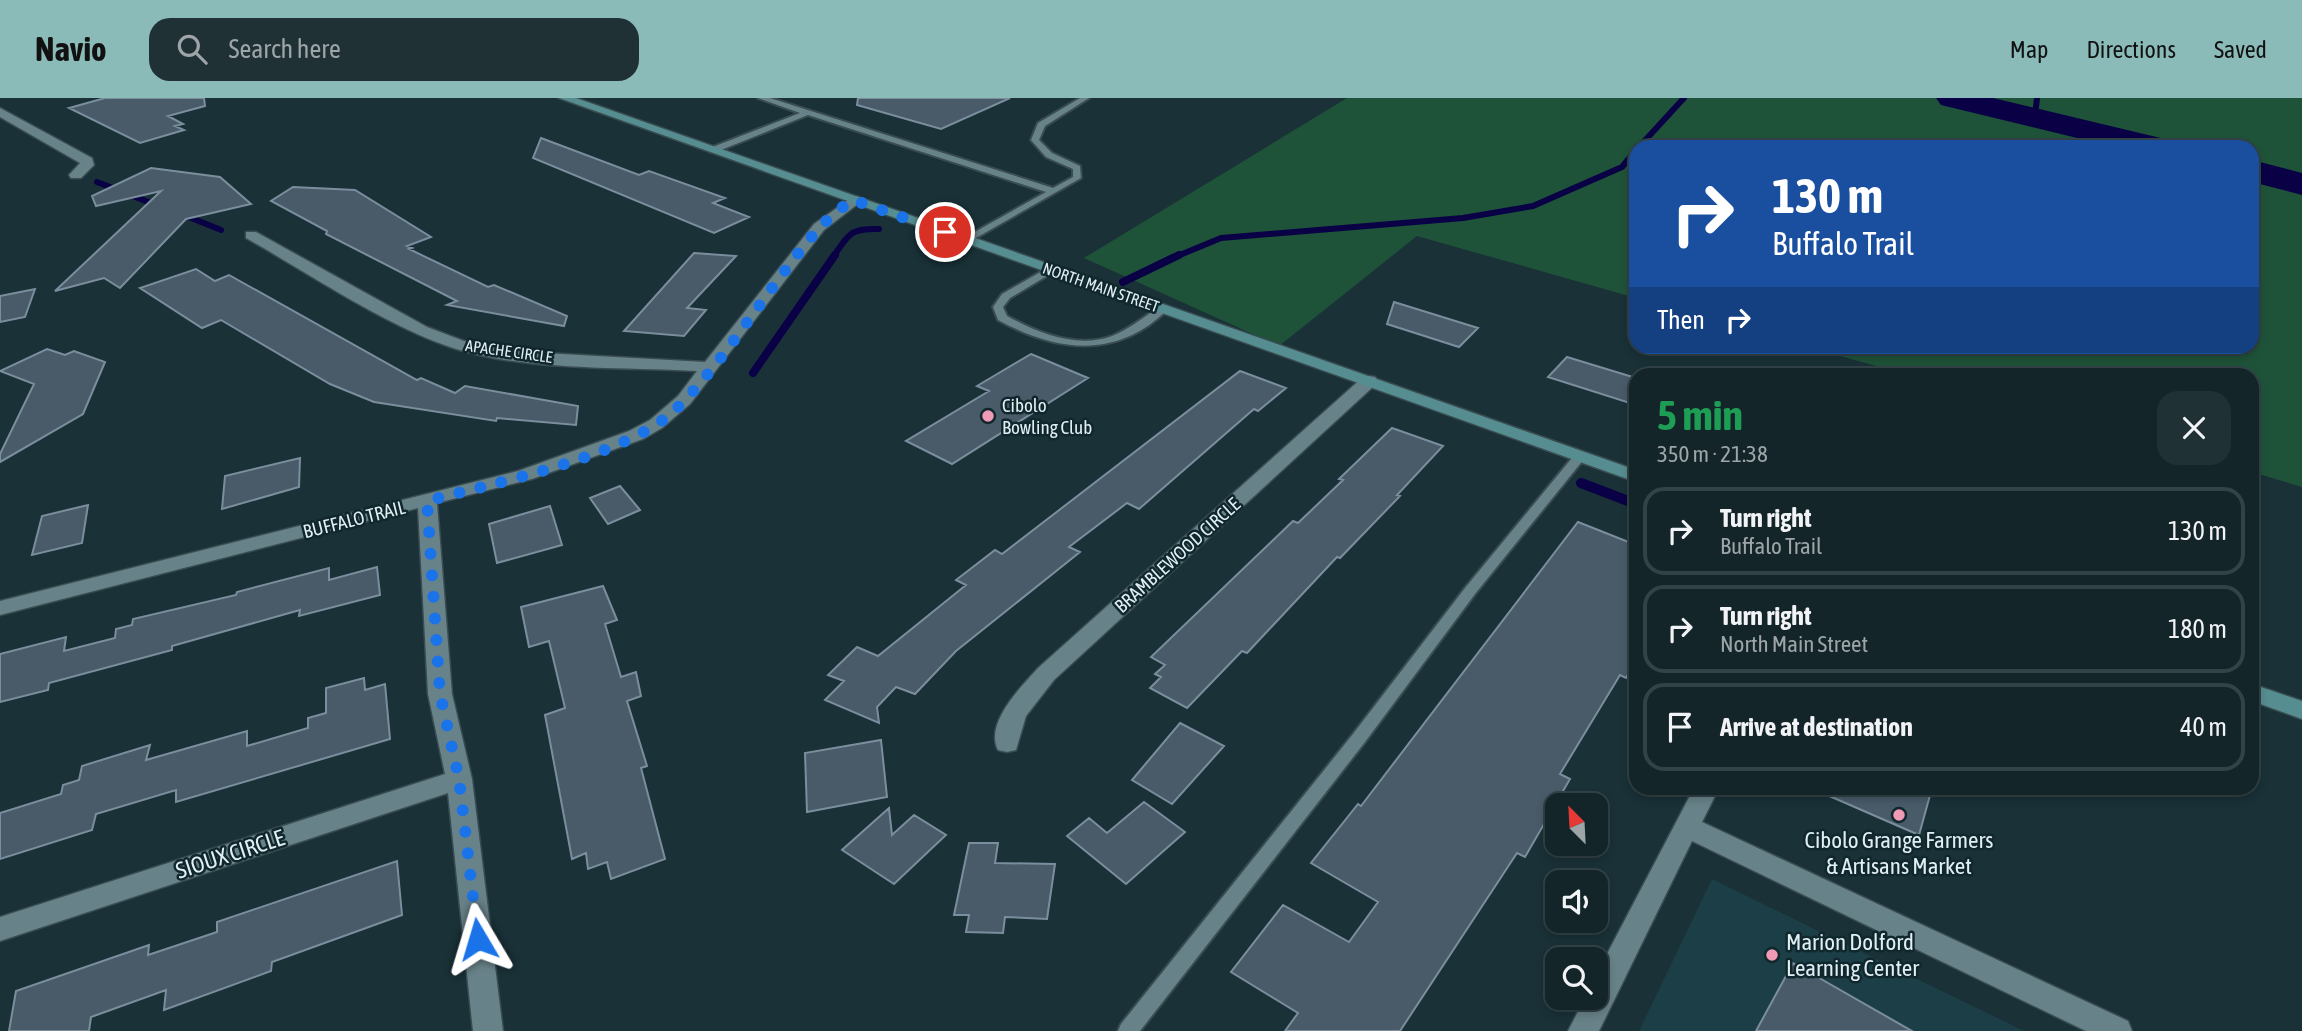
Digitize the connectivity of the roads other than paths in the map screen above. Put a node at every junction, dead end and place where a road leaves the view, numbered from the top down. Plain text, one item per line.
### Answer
1 (565, 98) edge
2 (762, 98) edge
3 (1085, 98) edge
4 (0, 112) edge
5 (806, 113) junction
6 (713, 150) junction
7 (76, 175) dead end
8 (1054, 191) junction
9 (853, 200) junction
10 (251, 235) dead end
11 (967, 240) junction
12 (1051, 269) junction
13 (1163, 309) junction
14 (710, 367) junction
15 (1369, 381) junction
16 (1580, 456) junction
17 (1629, 473) edge
18 (427, 501) junction
19 (0, 608) edge
20 (2259, 695) edge
21 (2302, 710) edge
22 (1007, 743) dead end
23 (459, 779) junction
24 (1703, 795) edge
25 (1687, 827) junction
26 (0, 929) edge
27 (488, 1031) edge
28 (1128, 1031) edge
29 (1583, 1031) edge
30 (2117, 1031) edge

1 - 6 street, NORTH MAIN STREET
2 - 5 lane
3 - 8 lane
4 - 7 street
5 - 6 lane
5 - 8 lane
6 - 9 street, NORTH MAIN STREET
8 - 11 lane
9 - 11 street, NORTH MAIN STREET
9 - 14 street, BUFFALO TRAIL
10 - 14 street, APACHE CIRCLE
11 - 12 street, NORTH MAIN STREET
12 - 13 street, NORTH MAIN STREET
12 - 13 lane
13 - 15 street, NORTH MAIN STREET
14 - 18 street, BUFFALO TRAIL
15 - 16 street, NORTH MAIN STREET
15 - 22 street, BRAMBLEWOOD CIRCLE
16 - 17 street, NORTH MAIN STREET
16 - 28 lane
18 - 19 street, BUFFALO TRAIL
18 - 23 street
20 - 21 street
23 - 26 street, SIOUX CIRCLE
23 - 27 street
24 - 25 street
25 - 29 street
25 - 30 street

